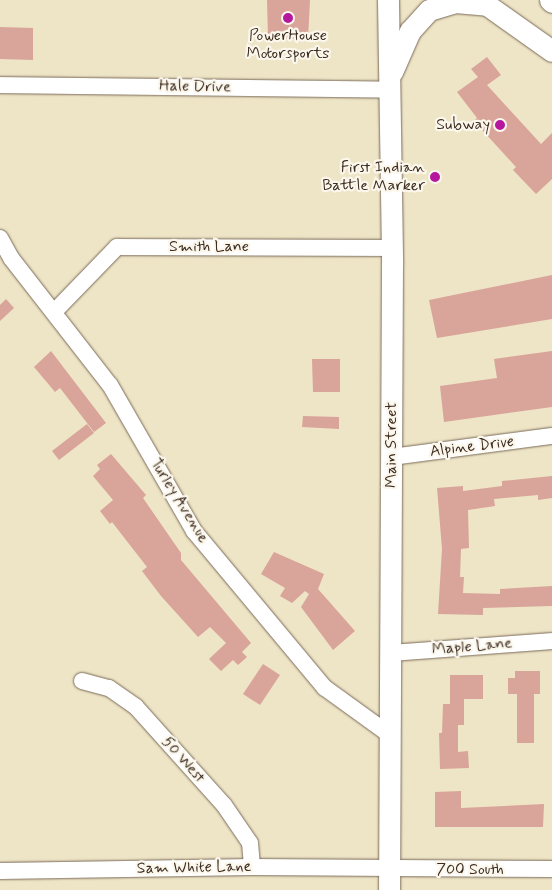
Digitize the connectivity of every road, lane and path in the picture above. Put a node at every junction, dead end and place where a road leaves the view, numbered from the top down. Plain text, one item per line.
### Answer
1 (388, 0) edge
2 (484, 2) edge
3 (552, 51) edge
4 (390, 83) junction
5 (0, 85) edge
6 (0, 238) edge
7 (392, 248) junction
8 (54, 312) junction
9 (552, 436) edge
10 (392, 457) junction
11 (552, 641) edge
12 (392, 654) junction
13 (82, 681) dead end
14 (390, 735) junction
15 (252, 867) junction
16 (389, 869) junction
17 (552, 869) edge
18 (0, 871) edge
19 (389, 890) edge

1 - 4 main road, Main Street
2 - 3 main road
2 - 4 main road
4 - 5 street, Hale Drive
4 - 7 main road, Main Street
6 - 8 street, Turley Avenue
7 - 8 street, Smith Lane
7 - 10 main road, Main Street
8 - 14 street, Turley Avenue
9 - 10 street, Alpine Drive
10 - 12 main road, Main Street
11 - 12 street, Maple Lane
12 - 14 main road, Main Street
13 - 15 street, 50 West
14 - 16 main road, Main Street
15 - 16 street, Sam White Lane
15 - 18 street, Sam White Lane
16 - 17 street, 700 South
16 - 19 main road, Main Street

